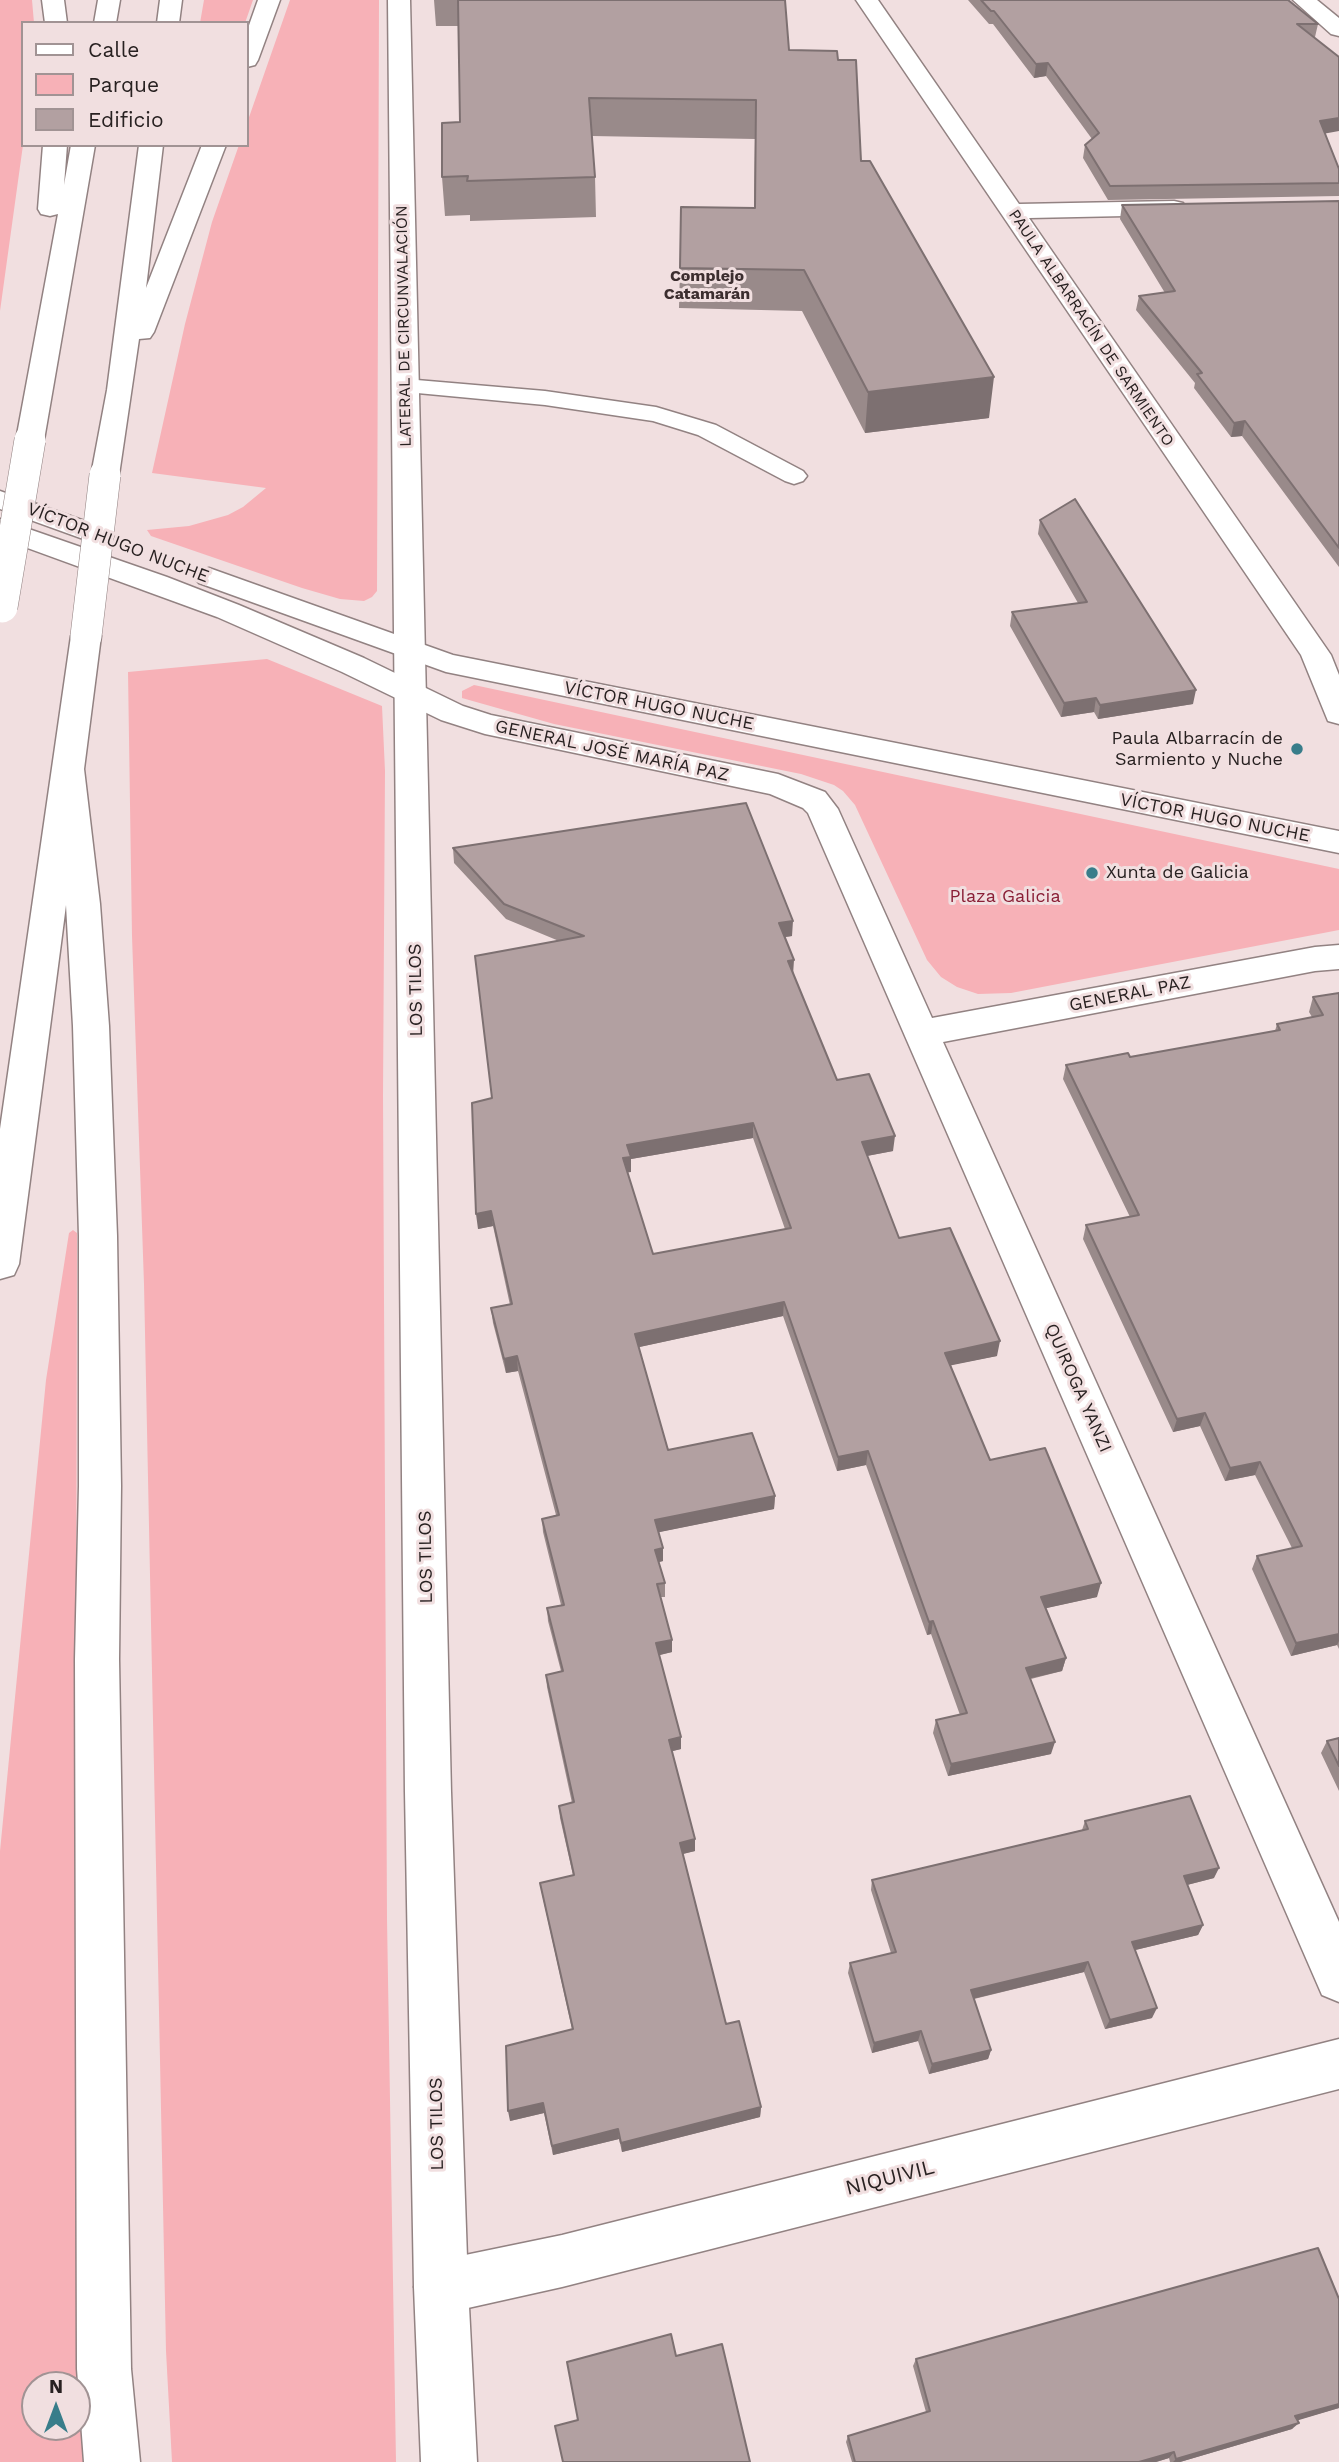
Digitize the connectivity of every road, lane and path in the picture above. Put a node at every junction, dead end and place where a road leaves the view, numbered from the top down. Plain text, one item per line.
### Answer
1 (53, 0) edge
2 (109, 0) edge
3 (171, 0) edge
4 (269, 0) edge
5 (398, 0) edge
6 (867, 0) edge
7 (1304, 0) edge
8 (56, 21) edge
9 (105, 21) edge
10 (168, 21) edge
11 (1339, 29) edge
12 (248, 57) edge
13 (55, 147) edge
14 (83, 147) edge
15 (151, 147) edge
16 (214, 147) edge
17 (1192, 208) edge
18 (1011, 211) junction
19 (42, 382) junction
20 (405, 386) junction
21 (120, 390) junction
22 (794, 475) dead end
23 (0, 499) edge
24 (0, 528) edge
25 (1, 614) edge
26 (411, 651) junction
27 (1328, 664) edge
28 (412, 695) junction
29 (1339, 714) edge
30 (67, 762) junction
31 (814, 800) joint
32 (1339, 842) edge
33 (1339, 957) edge
34 (920, 1033) junction
35 (0, 1264) edge
36 (1339, 1978) edge
37 (1339, 2064) edge
38 (441, 2287) junction
39 (112, 2462) edge
40 (449, 2462) edge

1 - 8 main road
2 - 9 main road
3 - 10 main road
4 - 12 main road
5 - 20 main road, LATERAL DE CIRCUNVALACIÓN
6 - 18 main road, PAULA ALBARRACÍN DE SARMIENTO
7 - 11 main road
13 - 19 main road
14 - 19 main road
15 - 21 main road
16 - 21 main road
17 - 18 main road
18 - 27 main road, PAULA ALBARRACÍN DE SARMIENTO
19 - 25 main road, bridge
20 - 22 lane
20 - 26 main road, LATERAL DE CIRCUNVALACIÓN
21 - 30 main road, bridge
23 - 26 main road, VÍCTOR HUGO NUCHE
24 - 28 main road, VÍCTOR HUGO NUCHE
26 - 28 main road, LOS TILOS
26 - 32 main road, VÍCTOR HUGO NUCHE
27 - 29 main road, PAULA ALBARRACÍN DE SARMIENTO
28 - 31 main road, GENERAL JOSÉ MARÍA PAZ
28 - 38 main road, LOS TILOS
30 - 35 main road
30 - 39 main road
31 - 34 main road, QUIROGA YANZI
33 - 34 main road, GENERAL PAZ
34 - 36 main road, QUIROGA YANZI
37 - 38 main road, NIQUIVIL
38 - 40 main road, LOS TILOS

